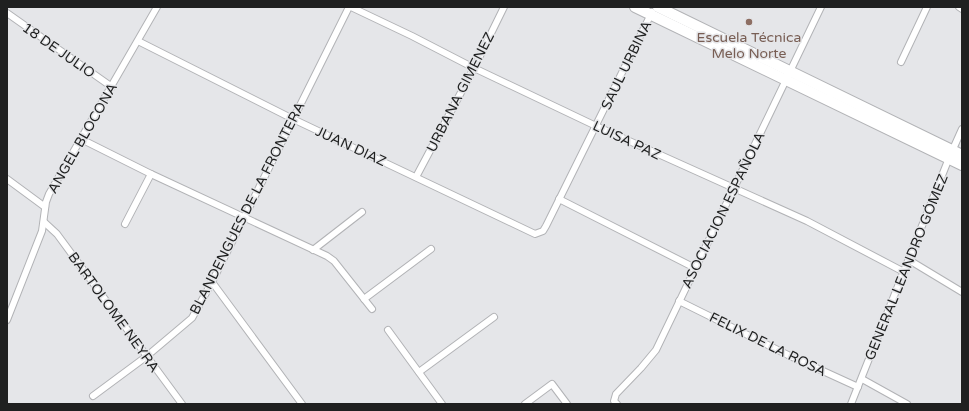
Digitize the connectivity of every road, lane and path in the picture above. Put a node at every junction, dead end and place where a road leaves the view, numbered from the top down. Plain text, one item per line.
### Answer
1 (157, 7) edge
2 (350, 7) edge
3 (504, 7) edge
4 (636, 7) edge
5 (821, 7) edge
6 (927, 7) edge
7 (959, 7) edge
8 (654, 9) edge
9 (962, 9) edge
10 (7, 13) edge
11 (138, 41) junction
12 (901, 62) dead end
13 (474, 68) junction
14 (789, 76) junction
15 (112, 87) junction
16 (293, 119) junction
17 (596, 126) junction
18 (962, 129) edge
19 (81, 139) junction
20 (951, 154) junction
21 (962, 155) edge
22 (962, 165) edge
23 (151, 174) junction
24 (416, 177) junction
25 (7, 179) edge
26 (733, 189) junction
27 (559, 199) junction
28 (46, 207) junction
29 (362, 212) dead end
30 (244, 218) junction
31 (44, 222) junction
32 (125, 224) dead end
33 (543, 231) joint
34 (431, 249) dead end
35 (313, 250) junction
36 (909, 260) junction
37 (695, 268) junction
38 (904, 272) junction
39 (212, 282) junction
40 (962, 292) edge
41 (364, 299) junction
42 (679, 301) junction
43 (372, 309) dead end
44 (494, 317) dead end
45 (7, 319) edge
46 (388, 330) dead end
47 (147, 356) junction
48 (419, 372) junction
49 (862, 380) junction
50 (858, 387) junction
51 (93, 396) dead end
52 (182, 404) edge
53 (302, 404) edge
54 (442, 404) edge
55 (525, 404) edge
56 (567, 404) edge
57 (617, 404) edge
58 (851, 404) edge
59 (907, 404) edge

1 - 11 street, ANGEL BLOCONA
2 - 13 street, LUISA PAZ
2 - 16 street, BLANDENGUES DE LA FRONTERA
3 - 13 street, URBANA GIMENEZ
4 - 8 main road
5 - 14 street, ASOCIACION ESPAÑOLA
6 - 12 street
7 - 9 street
8 - 14 main road
8 - 17 street, SAUL URBINA
10 - 15 street, 18 DE JULIO
11 - 15 street, ANGEL BLOCONA
11 - 16 street, JUAN DIAZ
13 - 17 street, LUISA PAZ
13 - 24 street, URBANA GIMENEZ
14 - 20 main road
14 - 26 street, ASOCIACION ESPAÑOLA
15 - 19 street, ANGEL BLOCONA
16 - 24 street, JUAN DIAZ
16 - 30 street, BLANDENGUES DE LA FRONTERA
17 - 26 street, LUISA PAZ
17 - 27 street, SAUL URBINA
18 - 20 street, GENERAL LEANDRO GÓMEZ
19 - 23 street
19 - 28 street, ANGEL BLOCONA
20 - 21 main road
20 - 22 main road
20 - 36 street, GENERAL LEANDRO GÓMEZ
23 - 30 street
23 - 32 street
24 - 33 street, JUAN DIAZ
25 - 28 street
26 - 37 street, ASOCIACION ESPAÑOLA
26 - 38 street, LUISA PAZ
27 - 33 street, SAUL URBINA
27 - 37 street
28 - 31 street, ANGEL BLOCONA
29 - 35 street
30 - 35 street
30 - 39 street, BLANDENGUES DE LA FRONTERA
31 - 45 street, ANGEL BLOCONA
31 - 47 street, BARTOLOME NEYRA
34 - 41 street
35 - 41 street
36 - 38 street, GENERAL LEANDRO GÓMEZ
36 - 40 street
37 - 42 street, ASOCIACION ESPAÑOLA
38 - 49 street, GENERAL LEANDRO GÓMEZ
39 - 47 street, BLANDENGUES DE LA FRONTERA
39 - 53 street
41 - 43 street
42 - 50 street, FELIX DE LA ROSA
42 - 57 street, ASOCIACION ESPAÑOLA
44 - 48 street
46 - 48 street
47 - 51 street, BLANDENGUES DE LA FRONTERA
47 - 52 street, BARTOLOME NEYRA
48 - 54 street
49 - 50 street, GENERAL LEANDRO GÓMEZ
49 - 59 street
50 - 58 street, GENERAL LEANDRO GÓMEZ
55 - 56 street

